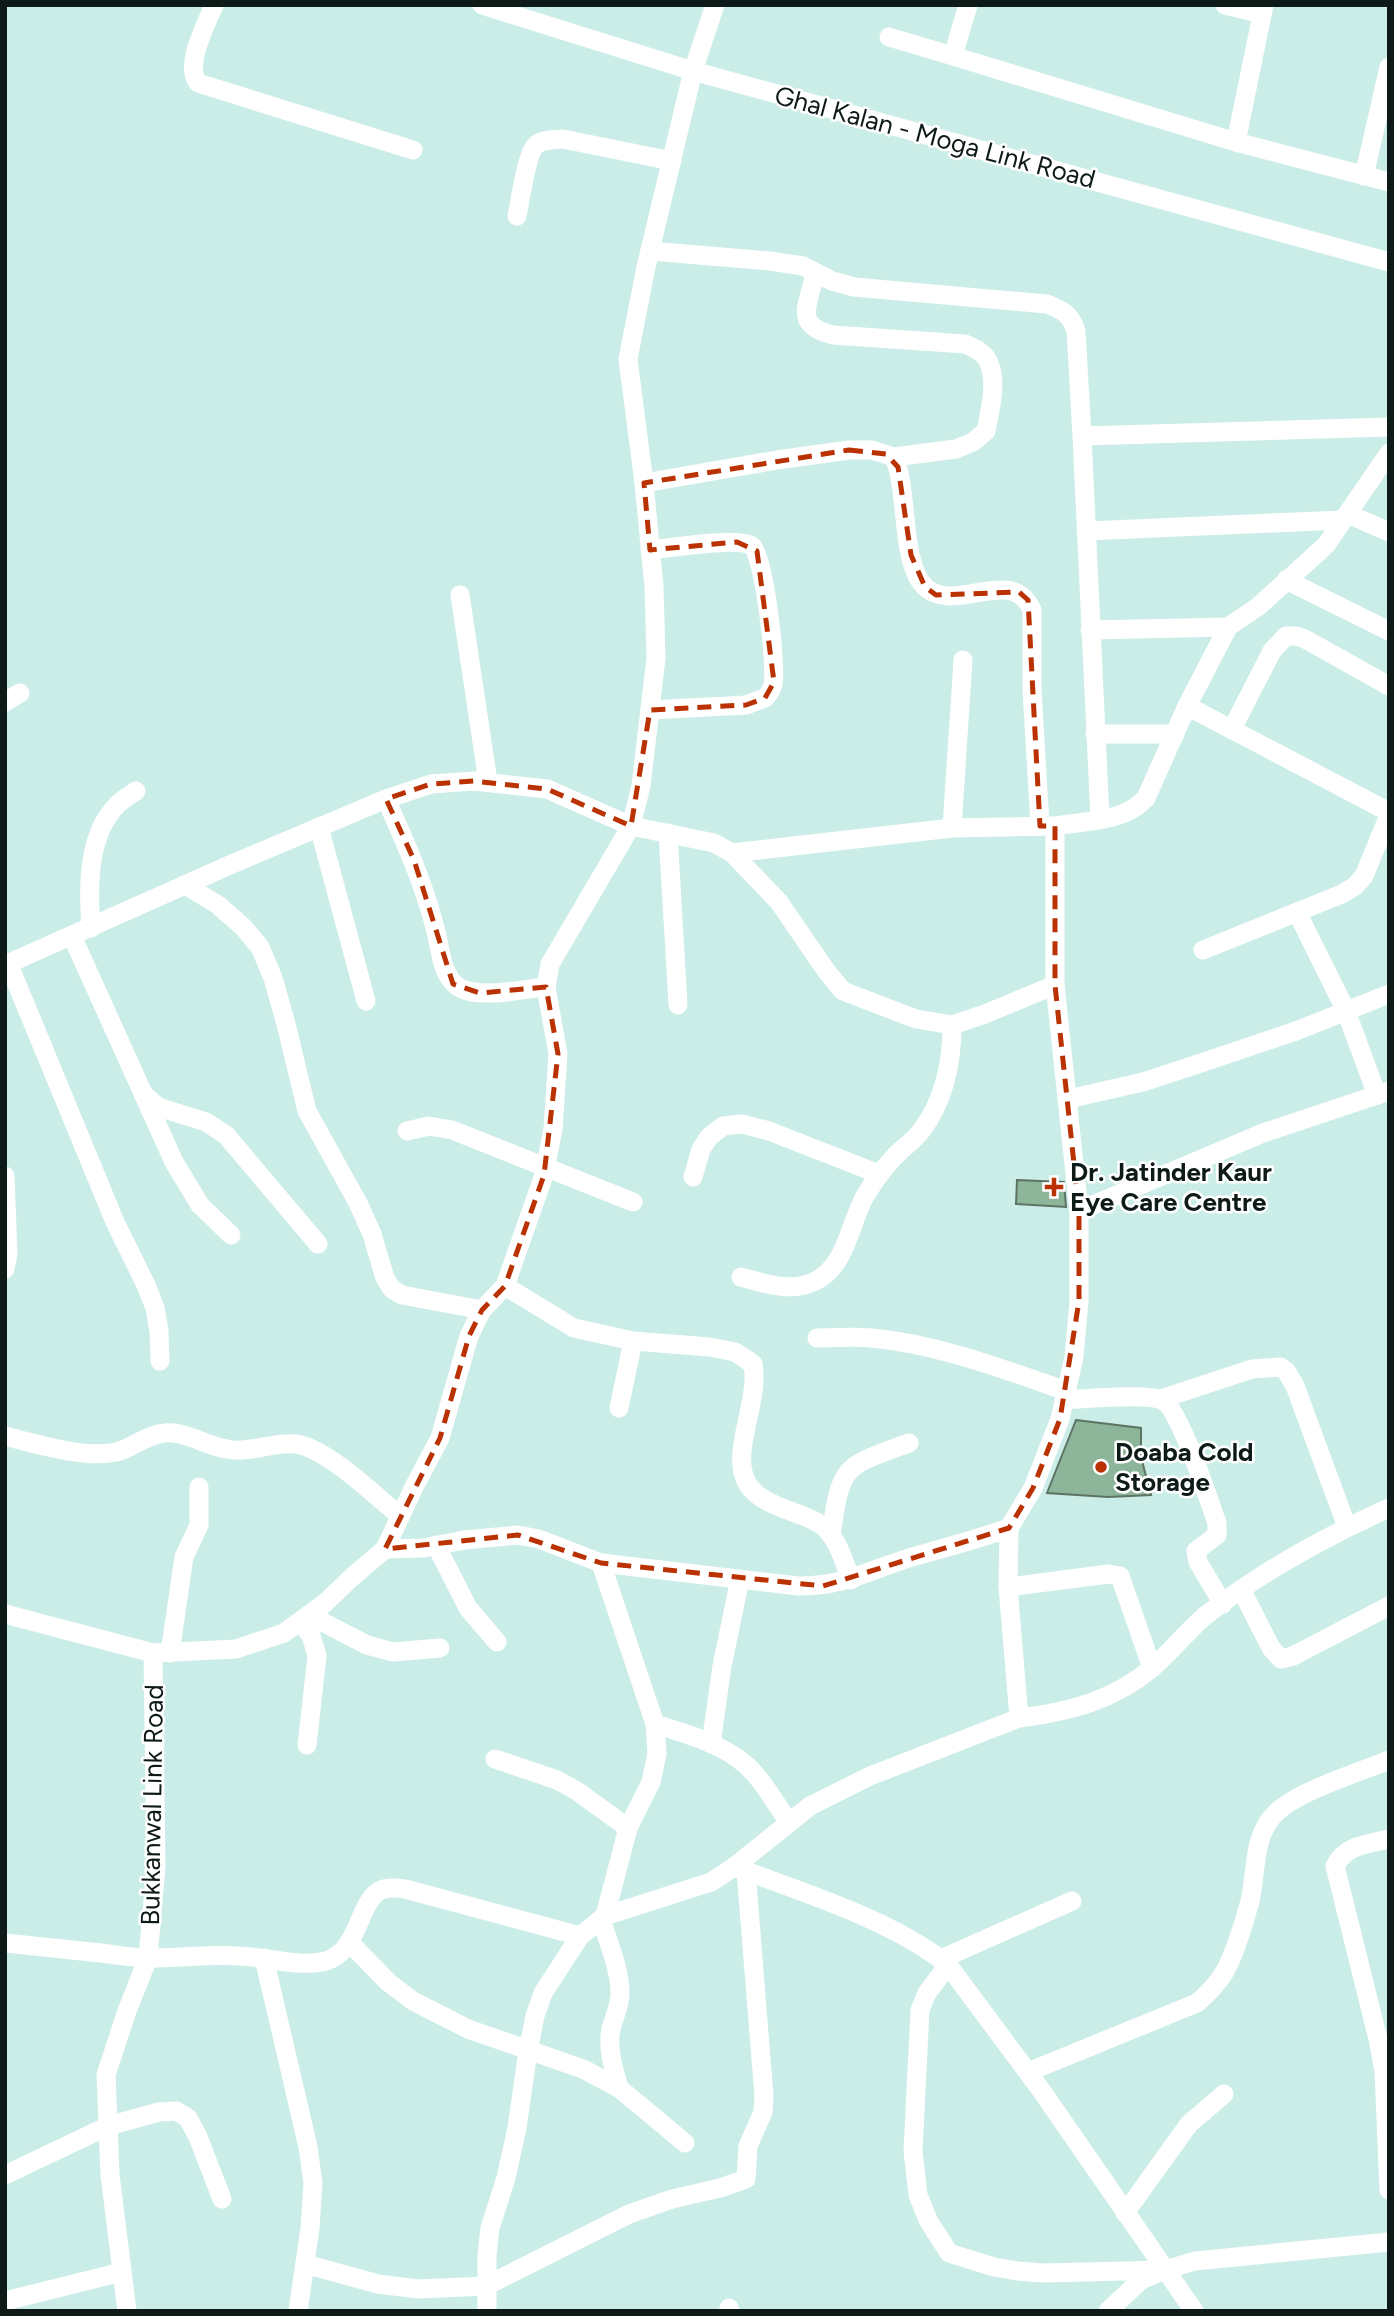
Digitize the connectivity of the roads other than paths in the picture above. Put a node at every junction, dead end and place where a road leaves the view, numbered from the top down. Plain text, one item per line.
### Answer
1 (214, 5) edge
2 (482, 5) edge
3 (715, 5) edge
4 (968, 5) edge
5 (1225, 5) edge
6 (1263, 10) edge
7 (889, 37) dead end
8 (953, 56) junction
9 (1389, 67) edge
10 (693, 71) junction
11 (1237, 142) junction
12 (413, 150) dead end
13 (671, 161) junction
14 (1364, 176) junction
15 (1389, 182) edge
16 (517, 216) dead end
17 (650, 251) junction
18 (1389, 262) edge
19 (815, 274) junction
20 (1389, 428) edge
21 (1082, 436) junction
22 (894, 457) junction
23 (1388, 458) edge
24 (644, 482) junction
25 (1345, 517) junction
26 (1086, 531) junction
27 (1389, 532) edge
28 (650, 550) junction
29 (1286, 580) junction
30 (460, 595) dead end
31 (1228, 627) junction
32 (1090, 630) junction
33 (1389, 631) edge
34 (963, 660) dead end
35 (1389, 686) edge
36 (1187, 706) junction
37 (650, 710) junction
38 (1232, 729) junction
39 (1095, 734) junction
40 (1175, 734) junction
41 (488, 782) junction
42 (136, 791) dead end
43 (386, 799) junction
44 (1388, 818) edge
45 (1100, 819) junction
46 (631, 826) junction
47 (1048, 826) junction
48 (319, 827) junction
49 (952, 828) junction
50 (668, 833) junction
51 (732, 853) junction
52 (187, 886) junction
53 (1297, 912) junction
54 (91, 928) junction
55 (72, 936) junction
56 (1203, 950) dead end
57 (7, 965) edge
58 (1055, 985) junction
59 (546, 986) junction
60 (1389, 994) edge
61 (366, 1001) dead end
62 (678, 1006) dead end
63 (1346, 1011) junction
64 (952, 1025) junction
65 (142, 1093) junction
66 (1383, 1093) edge
67 (1068, 1100) junction
68 (407, 1131) dead end
69 (546, 1167) junction
70 (879, 1174) junction
71 (5, 1176) edge
72 (693, 1177) dead end
73 (633, 1202) dead end
74 (1079, 1211) junction
75 (231, 1235) dead end
76 (318, 1244) dead end
77 (5, 1267) edge
78 (741, 1277) dead end
79 (505, 1286) junction
80 (482, 1310) junction
81 (817, 1338) dead end
82 (633, 1340) junction
83 (160, 1361) dead end
84 (1065, 1395) junction
85 (1161, 1399) junction
86 (619, 1408) dead end
87 (5, 1436) edge
88 (909, 1443) dead end
89 (200, 1488) dead end
90 (1389, 1508) edge
91 (400, 1516) junction
92 (1347, 1527) junction
93 (1009, 1528) junction
94 (831, 1535) junction
95 (436, 1545) junction
96 (386, 1549) junction
97 (601, 1563) junction
98 (740, 1579) junction
99 (851, 1580) junction
100 (1008, 1587) junction
101 (1242, 1591) junction
102 (1223, 1604) junction
103 (1389, 1606) edge
104 (5, 1614) edge
105 (304, 1618) junction
106 (497, 1642) dead end
107 (440, 1648) dead end
108 (162, 1653) junction
109 (1152, 1668) junction
110 (1019, 1718) junction
111 (655, 1724) junction
112 (711, 1744) junction
113 (307, 1745) dead end
114 (495, 1759) dead end
115 (1389, 1760) edge
116 (789, 1823) junction
117 (628, 1828) junction
118 (1389, 1839) edge
119 (740, 1869) junction
120 (1072, 1901) dead end
121 (603, 1917) junction
122 (580, 1936) junction
123 (349, 1942) junction
124 (5, 1943) edge
125 (148, 1958) junction
126 (264, 1958) junction
127 (945, 1962) junction
128 (528, 2051) junction
129 (1028, 2072) junction
130 (619, 2088) junction
131 (1224, 2094) dead end
132 (108, 2126) junction
133 (685, 2143) dead end
134 (5, 2175) edge
135 (1389, 2190) edge
136 (222, 2199) dead end
137 (1125, 2213) junction
138 (1389, 2242) edge
139 (305, 2264) junction
140 (1165, 2270) junction
141 (122, 2272) junction
142 (486, 2286) junction
143 (9, 2300) dead end
144 (127, 2311) edge
145 (298, 2311) edge
146 (486, 2311) edge
147 (1108, 2311) edge
148 (1194, 2311) edge

1 - 12 street
2 - 10 street, Ghal Kalan - Moga Link Road
3 - 10 street
4 - 8 street
5 - 6 street
6 - 11 street
7 - 8 street
8 - 11 street
9 - 14 street
10 - 13 street
10 - 18 street, Ghal Kalan - Moga Link Road
11 - 14 street
13 - 16 street
13 - 17 street
14 - 15 street
17 - 19 street
17 - 24 street
19 - 21 street
19 - 22 street
20 - 21 street
21 - 26 street
22 - 24 street
22 - 47 street
23 - 25 street
24 - 28 street
25 - 26 street
25 - 27 street
25 - 29 street
26 - 32 street
28 - 37 street
28 - 37 street
29 - 31 street
29 - 33 street
30 - 41 street
31 - 32 street
31 - 36 street
32 - 39 street
34 - 49 street
35 - 38 street
36 - 38 street
36 - 40 street
37 - 46 street
38 - 44 street
39 - 40 street
39 - 45 street
40 - 45 street
41 - 43 street
41 - 46 street
42 - 54 street
43 - 48 street
43 - 59 street
44 - 53 street
45 - 47 street
46 - 50 street
46 - 59 street
47 - 49 street
47 - 58 street
48 - 52 street
48 - 61 street
49 - 51 street
50 - 51 street
50 - 62 street
51 - 64 street
52 - 54 street
52 - 80 street
53 - 56 street
53 - 63 street
54 - 55 street
55 - 57 street
55 - 65 street
57 - 83 street
58 - 64 street
58 - 67 street
59 - 69 street
60 - 63 street
63 - 66 street
63 - 67 street
64 - 70 street
65 - 75 street
65 - 76 street
66 - 74 street
67 - 74 street
68 - 69 street
69 - 73 street
69 - 79 street
70 - 72 street
70 - 78 street
71 - 77 street
74 - 84 street
79 - 80 street
79 - 82 street
80 - 91 street
81 - 84 street
82 - 86 street
82 - 94 street
84 - 85 street
84 - 93 street
85 - 92 street
85 - 102 street
87 - 91 street
88 - 94 street
89 - 108 street
90 - 92 street
91 - 96 street
92 - 101 street
93 - 99 street
93 - 100 street
94 - 99 street
95 - 96 street
95 - 97 street
95 - 106 street
96 - 105 street
97 - 98 street
97 - 111 street
98 - 99 street
98 - 112 street
100 - 109 street
100 - 110 street
101 - 102 street
101 - 103 street
102 - 109 street
104 - 108 street, Bukkanwal Link Road
105 - 107 street
105 - 108 street
105 - 113 street
108 - 125 street, Bukkanwal Link Road
109 - 110 street
110 - 116 street
111 - 112 street
111 - 117 street
112 - 116 street
114 - 117 street
115 - 129 street
116 - 119 street
117 - 121 street
118 - 135 street
119 - 121 street
119 - 127 street
119 - 142 street
120 - 127 street
121 - 122 street
121 - 130 street
122 - 123 street
122 - 128 street
123 - 126 street
123 - 128 street
124 - 125 street
125 - 126 street
125 - 132 street, Bukkanwal Link Road
126 - 139 street
127 - 129 street
127 - 140 street
128 - 130 street
128 - 142 street
129 - 137 street
130 - 133 street
131 - 137 street
132 - 134 street
132 - 136 street
132 - 141 street, Bukkanwal Link Road
137 - 140 street
138 - 140 street
139 - 142 street
139 - 145 street
140 - 147 street
140 - 148 street
141 - 143 street
141 - 144 street, Bukkanwal Link Road
142 - 146 street

